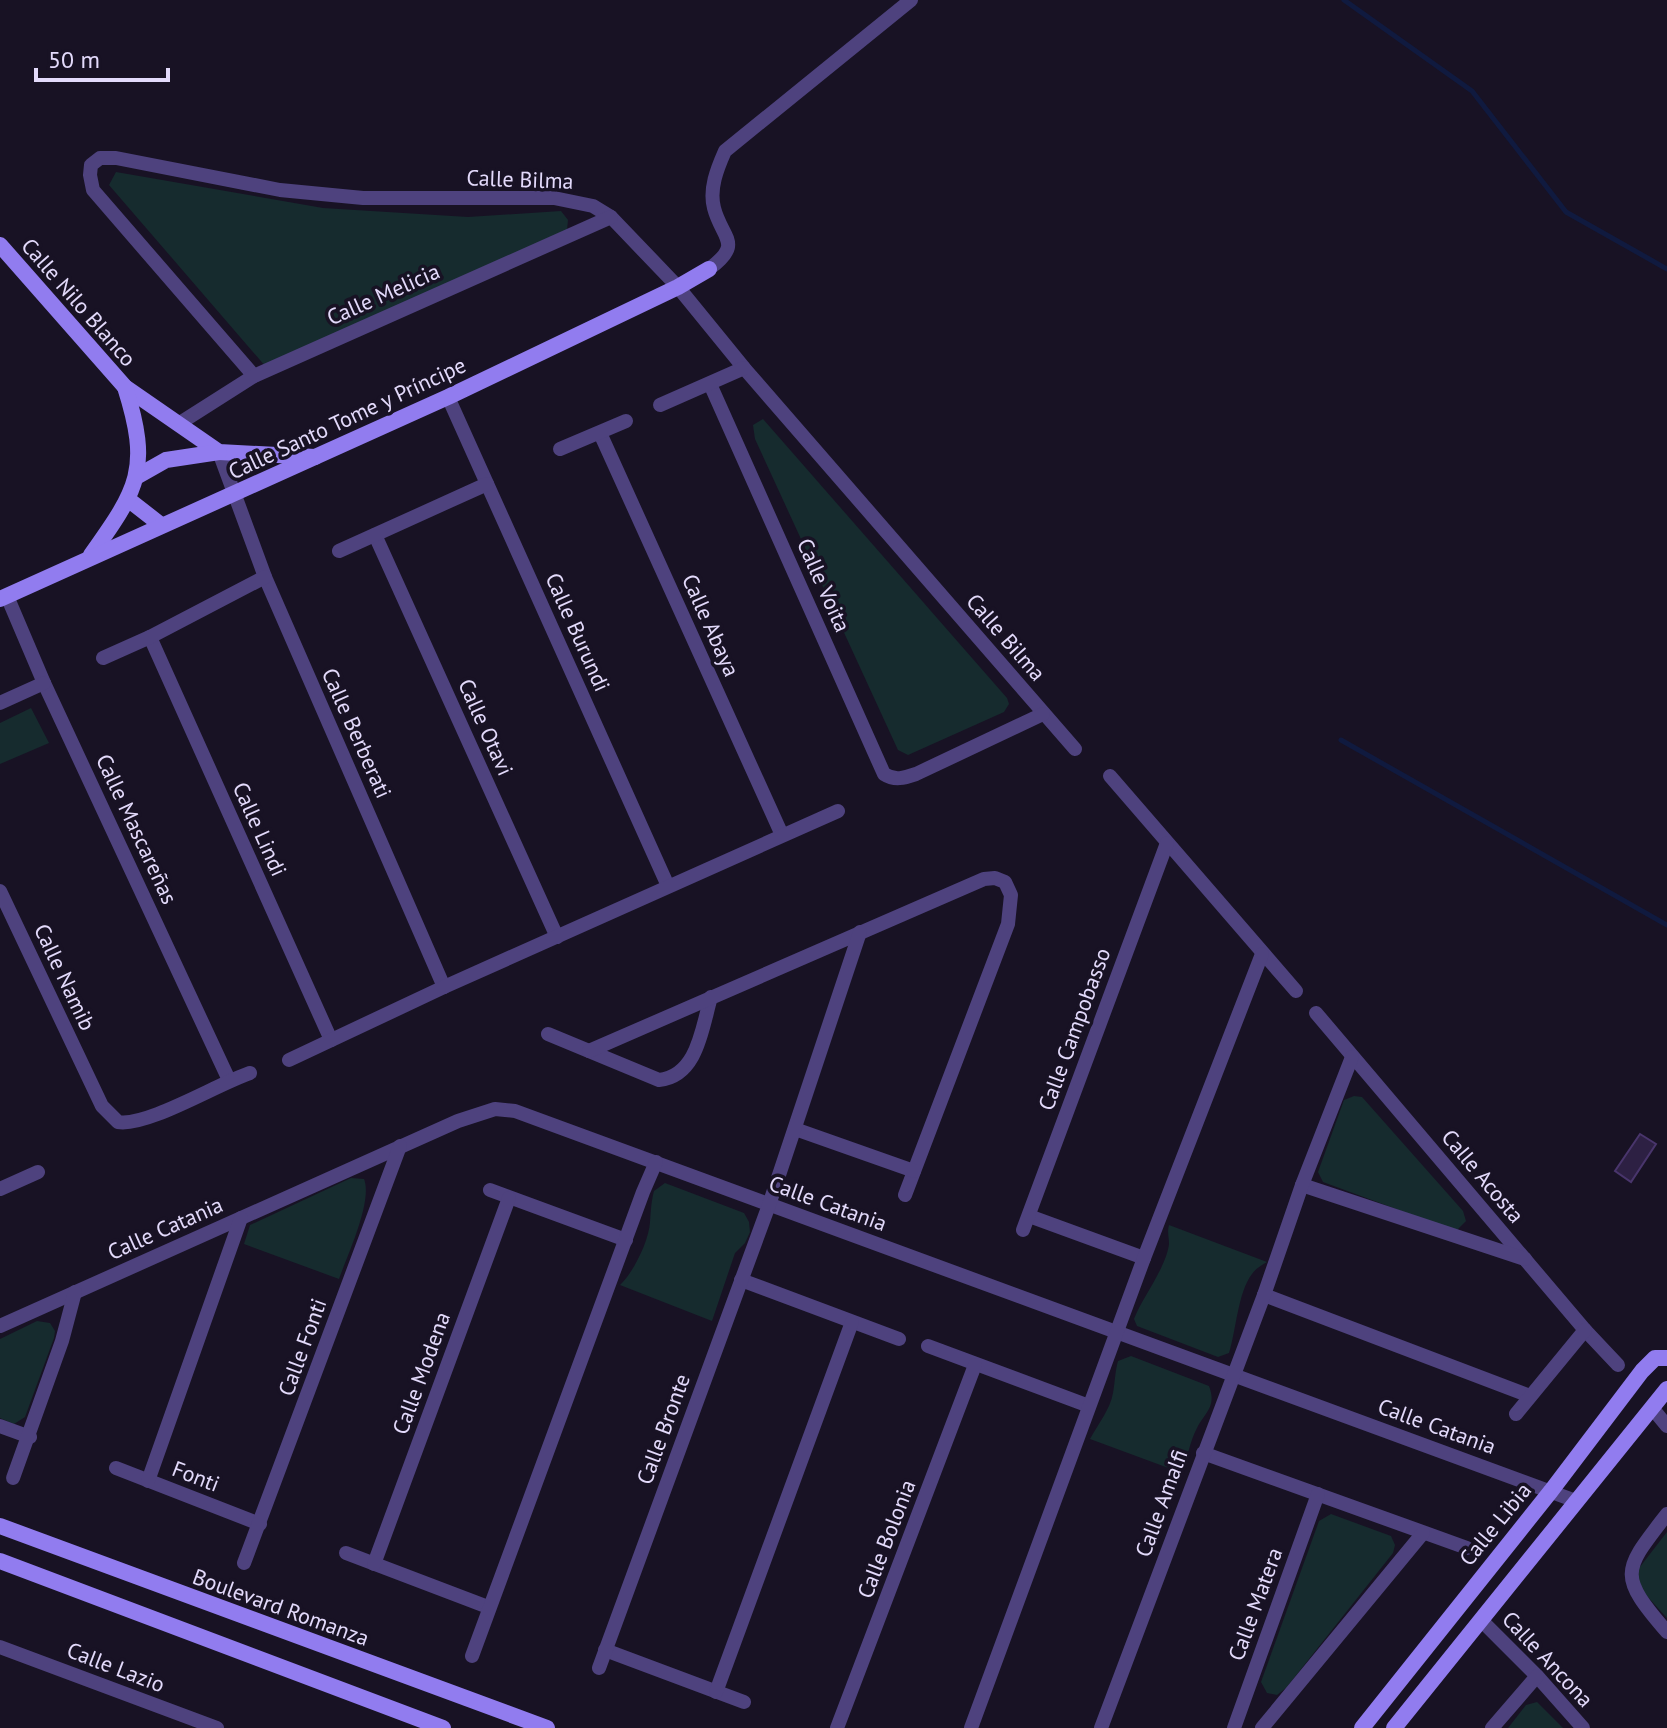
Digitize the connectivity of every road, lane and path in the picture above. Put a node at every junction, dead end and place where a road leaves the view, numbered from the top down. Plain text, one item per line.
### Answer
1 (911, 0) edge
2 (611, 217) junction
3 (0, 245) edge
4 (709, 269) joint
5 (678, 287) junction
6 (744, 368) junction
7 (254, 376) junction
8 (710, 384) junction
9 (125, 387) junction
10 (448, 397) junction
11 (660, 405) dead end
12 (626, 421) dead end
13 (180, 423) junction
14 (600, 433) junction
15 (560, 449) dead end
16 (219, 452) junction
17 (316, 457) junction
18 (136, 477) junction
19 (487, 484) junction
20 (235, 494) junction
21 (129, 500) junction
22 (161, 525) junction
23 (375, 535) junction
24 (339, 551) dead end
25 (89, 558) junction
26 (265, 577) junction
27 (4, 597) edge
28 (150, 637) junction
29 (103, 658) dead end
30 (44, 683) junction
31 (0, 703) edge
32 (1043, 714) junction
33 (1075, 749) dead end
34 (1110, 776) dead end
35 (838, 811) dead end
36 (782, 835) junction
37 (1167, 843) junction
38 (668, 886) junction
39 (0, 891) edge
40 (860, 932) junction
41 (557, 937) junction
42 (1262, 954) junction
43 (444, 987) junction
44 (1296, 991) dead end
45 (711, 997) junction
46 (1316, 1013) dead end
47 (548, 1034) dead end
48 (331, 1040) junction
49 (589, 1051) junction
50 (1352, 1057) junction
51 (289, 1060) dead end
52 (250, 1073) dead end
53 (229, 1080) junction
54 (795, 1129) junction
55 (400, 1146) junction
56 (656, 1162) junction
57 (914, 1171) junction
58 (38, 1172) dead end
59 (1302, 1185) junction
60 (1, 1186) edge
61 (490, 1190) dead end
62 (905, 1195) dead end
63 (509, 1198) junction
64 (769, 1205) junction
65 (241, 1218) junction
66 (626, 1240) junction
67 (1144, 1258) junction
68 (1525, 1259) junction
69 (741, 1280) junction
70 (75, 1292) junction
71 (1264, 1295) junction
72 (852, 1322) junction
73 (0, 1326) edge
74 (1585, 1330) junction
75 (1118, 1333) junction
76 (899, 1339) dead end
77 (928, 1346) dead end
78 (1667, 1358) edge
79 (975, 1365) junction
80 (1618, 1365) dead end
81 (1232, 1375) junction
82 (1667, 1389) edge
83 (1530, 1396) junction
84 (1089, 1406) junction
85 (1653, 1409) junction
86 (1516, 1414) dead end
87 (0, 1426) edge
88 (1667, 1426) edge
89 (30, 1437) junction
90 (1203, 1453) junction
91 (116, 1468) dead end
92 (13, 1478) dead end
93 (148, 1481) junction
94 (1551, 1491) junction
95 (1318, 1494) junction
96 (1576, 1501) junction
97 (1667, 1514) edge
98 (260, 1524) junction
99 (0, 1526) edge
100 (1423, 1533) junction
101 (1467, 1548) dead end
102 (346, 1553) dead end
103 (0, 1561) edge
104 (244, 1563) dead end
105 (374, 1564) junction
106 (488, 1607) junction
107 (1481, 1620) junction
108 (1667, 1632) edge
109 (0, 1647) edge
110 (605, 1650) junction
111 (472, 1656) dead end
112 (599, 1668) dead end
113 (1537, 1676) junction
114 (716, 1692) junction
115 (744, 1702) dead end
116 (217, 1728) edge
117 (443, 1728) edge
118 (547, 1728) edge
119 (837, 1728) edge
120 (971, 1728) edge
121 (1101, 1728) edge
122 (1234, 1728) edge
123 (1262, 1728) edge
124 (1362, 1728) edge
125 (1394, 1728) edge
126 (1492, 1728) edge
127 (1583, 1728) edge

1 - 4 street
2 - 5 street, Calle Bilma
2 - 7 street, Calle Melicia
2 - 7 street, Calle Bilma
3 - 9 street, Calle Nilo Blanco
4 - 5 street, Calle Santo Tome y Príncipe
5 - 6 street, Calle Bilma
5 - 10 street, Calle Santo Tome y Príncipe
6 - 8 street
6 - 32 street, Calle Bilma
7 - 13 street, Calle Melicia
8 - 11 street
8 - 32 street, Calle Voita
9 - 13 street, Calle Nilo Blanco
9 - 18 street, Calle Nilo Blanco
10 - 17 street, Calle Santo Tome y Príncipe
10 - 19 street, Calle Burundi
12 - 14 street
13 - 16 street, Calle Nilo Blanco
14 - 15 street
14 - 36 street, Calle Abaya
16 - 17 street
16 - 18 street
16 - 20 street, Calle Berberati
17 - 20 street, Calle Santo Tome y Príncipe
18 - 21 street, Calle Nilo Blanco
19 - 23 street
19 - 38 street, Calle Burundi
20 - 22 street, Calle Santo Tome y Príncipe
20 - 26 street, Calle Berberati
21 - 22 street
21 - 25 street, Calle Nilo Blanco
22 - 25 street, Calle Santo Tome y Príncipe
23 - 24 street
23 - 41 street, Calle Otavi
25 - 27 street, Calle Santo Tome y Príncipe
26 - 28 street
26 - 43 street, Calle Berberati
27 - 30 street, Calle Mascareñas
28 - 29 street
28 - 48 street, Calle Lindi
30 - 31 street
30 - 53 street, Calle Mascareñas
32 - 33 street, Calle Bilma
34 - 37 street
35 - 36 street
36 - 38 street
37 - 42 street
37 - 67 street, Calle Campobasso
38 - 41 street
39 - 53 street, Calle Namib
40 - 45 street
40 - 54 street, Calle Bronte
40 - 57 street
41 - 43 street
42 - 44 street
42 - 67 street
43 - 48 street
45 - 49 street
45 - 49 street
46 - 50 street, Calle Acosta
47 - 49 street
48 - 51 street
50 - 59 street, Calle Amalfi
50 - 68 street, Calle Acosta
52 - 53 street, Calle Namib
54 - 57 street
54 - 64 street, Calle Bronte
55 - 56 street, Calle Catania
55 - 65 street, Calle Catania
55 - 98 street, Calle Fonti
56 - 64 street, Calle Catania
56 - 66 street
57 - 62 street
58 - 60 street
59 - 68 street
59 - 71 street, Calle Amalfi
61 - 63 street
63 - 66 street
63 - 105 street, Calle Modena
64 - 69 street, Calle Bronte
64 - 75 street, Calle Catania
65 - 70 street, Calle Catania
65 - 93 street
66 - 106 street
67 - 75 street
68 - 74 street, Calle Acosta
69 - 72 street
69 - 110 street, Calle Bronte
70 - 73 street, Calle Catania
70 - 89 street
71 - 81 street, Calle Amalfi
71 - 83 street
72 - 76 street
72 - 114 street
74 - 80 street, Calle Acosta
74 - 83 street
75 - 81 street, Calle Catania
75 - 84 street
77 - 79 street
78 - 94 street, Calle Libia
79 - 84 street
79 - 119 street, Calle Bolonia
81 - 90 street, Calle Amalfi
81 - 94 street, Calle Catania
82 - 85 street
83 - 86 street
84 - 120 street
85 - 88 street
85 - 96 street
87 - 89 street
89 - 92 street
90 - 95 street
90 - 121 street, Calle Amalfi
91 - 93 street, Fonti
93 - 98 street, Fonti
94 - 96 street, Calle Catania
94 - 124 street, Calle Libia
95 - 100 street
95 - 122 street, Calle Matera
96 - 107 street
97 - 108 street
98 - 104 street, Calle Fonti
99 - 118 street, Boulevard Romanza
100 - 101 street
100 - 123 street
102 - 105 street
103 - 117 street
105 - 106 street
106 - 111 street
107 - 113 street, Calle Ancona
107 - 125 street
109 - 116 street, Calle Lazio
110 - 112 street, Calle Bronte
110 - 114 street
113 - 126 street
113 - 127 street, Calle Ancona
114 - 115 street

